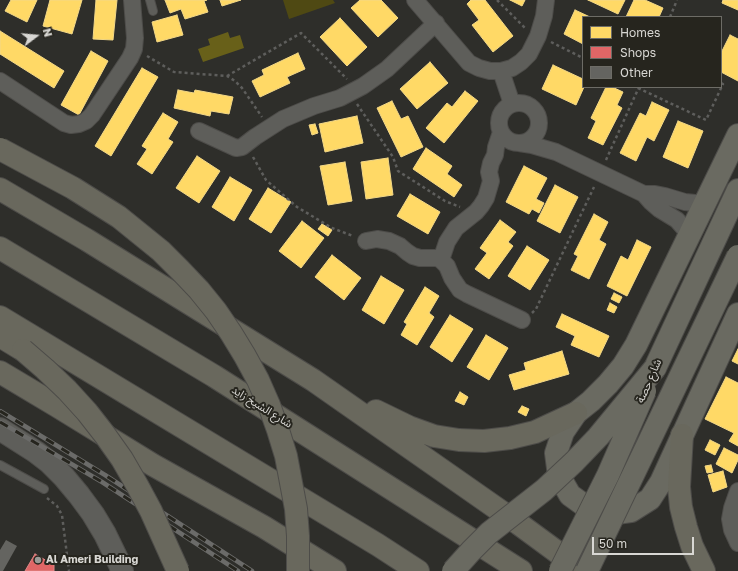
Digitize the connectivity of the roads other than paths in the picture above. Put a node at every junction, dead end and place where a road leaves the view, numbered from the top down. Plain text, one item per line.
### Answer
1 (132, 0) edge
2 (150, 0) edge
3 (415, 0) edge
4 (546, 0) edge
5 (153, 11) dead end
6 (436, 24) junction
7 (501, 72) junction
8 (0, 81) edge
9 (512, 104) junction
10 (540, 124) junction
11 (199, 131) dead end
12 (501, 132) junction
13 (738, 135) edge
14 (517, 143) junction
15 (0, 149) edge
16 (556, 152) junction
17 (495, 155) junction
18 (0, 189) edge
19 (738, 190) edge
20 (644, 194) junction
21 (705, 204) junction
22 (690, 235) junction
23 (366, 241) road end
24 (0, 248) edge
25 (738, 256) edge
26 (441, 260) junction
27 (738, 314) edge
28 (0, 317) edge
29 (522, 320) road end
30 (0, 336) edge
31 (655, 368) junction
32 (0, 372) edge
33 (313, 380) junction
34 (576, 413) junction
35 (0, 430) edge
36 (682, 435) junction
37 (0, 465) edge
38 (44, 489) road end
39 (738, 491) edge
40 (738, 543) edge
41 (700, 568) edge
42 (122, 571) edge
43 (178, 571) edge
44 (298, 571) edge
45 (335, 571) edge
46 (418, 571) edge
47 (452, 571) edge
48 (521, 571) edge
49 (560, 571) edge
50 (583, 571) edge
51 (587, 571) edge

1 - 8 street
2 - 5 lane
3 - 6 street
4 - 7 street
6 - 7 street
6 - 11 street
7 - 9 street
9 - 10 street
9 - 12 street
10 - 14 street
10 - 16 street
12 - 14 street
12 - 17 street
13 - 21 main road
14 - 16 street
14 - 17 street
15 - 44 highway, bridge
16 - 20 street
17 - 26 street
18 - 33 highway
19 - 31 main road, شارع حصة
20 - 21 street
20 - 22 street
21 - 22 main road
22 - 34 main road
23 - 26 street
24 - 48 highway, شارع الشيخ زايد
25 - 51 main road, bridge
26 - 29 street
27 - 36 main road
28 - 46 highway
30 - 43 highway, bridge
31 - 47 main road, bridge
31 - 49 main road, شارع حصة, bridge
32 - 45 highway
33 - 34 highway
33 - 50 highway
34 - 36 main road
35 - 42 main road
36 - 41 highway
37 - 38 lane
39 - 40 street

